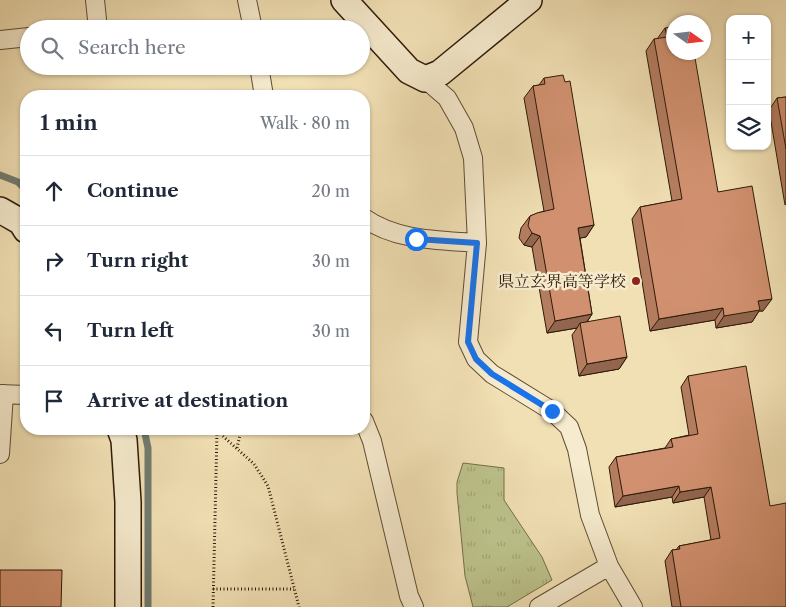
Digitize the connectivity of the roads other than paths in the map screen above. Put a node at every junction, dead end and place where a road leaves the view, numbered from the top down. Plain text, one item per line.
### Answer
1 (95, 0) edge
2 (248, 0) edge
3 (344, 0) edge
4 (529, 0) edge
5 (97, 20) edge
6 (251, 20) edge
7 (362, 20) edge
8 (370, 28) edge
9 (20, 38) edge
10 (0, 40) edge
11 (260, 75) edge
12 (425, 79) junction
13 (263, 90) edge
14 (0, 210) edge
15 (20, 221) edge
16 (370, 222) edge
17 (477, 243) junction
18 (2, 394) edge
19 (20, 395) edge
20 (122, 435) edge
21 (370, 435) edge
22 (0, 454) edge
23 (609, 566) junction
24 (128, 607) edge
25 (414, 607) edge
26 (539, 607) edge
27 (633, 607) edge

1 - 5 street
2 - 6 street
3 - 7 street
4 - 12 street
8 - 12 street
9 - 10 street
11 - 13 street
12 - 17 street
14 - 15 street
16 - 17 street
17 - 23 street
18 - 19 street
18 - 22 street
20 - 24 street
21 - 25 street
23 - 26 street
23 - 27 street

